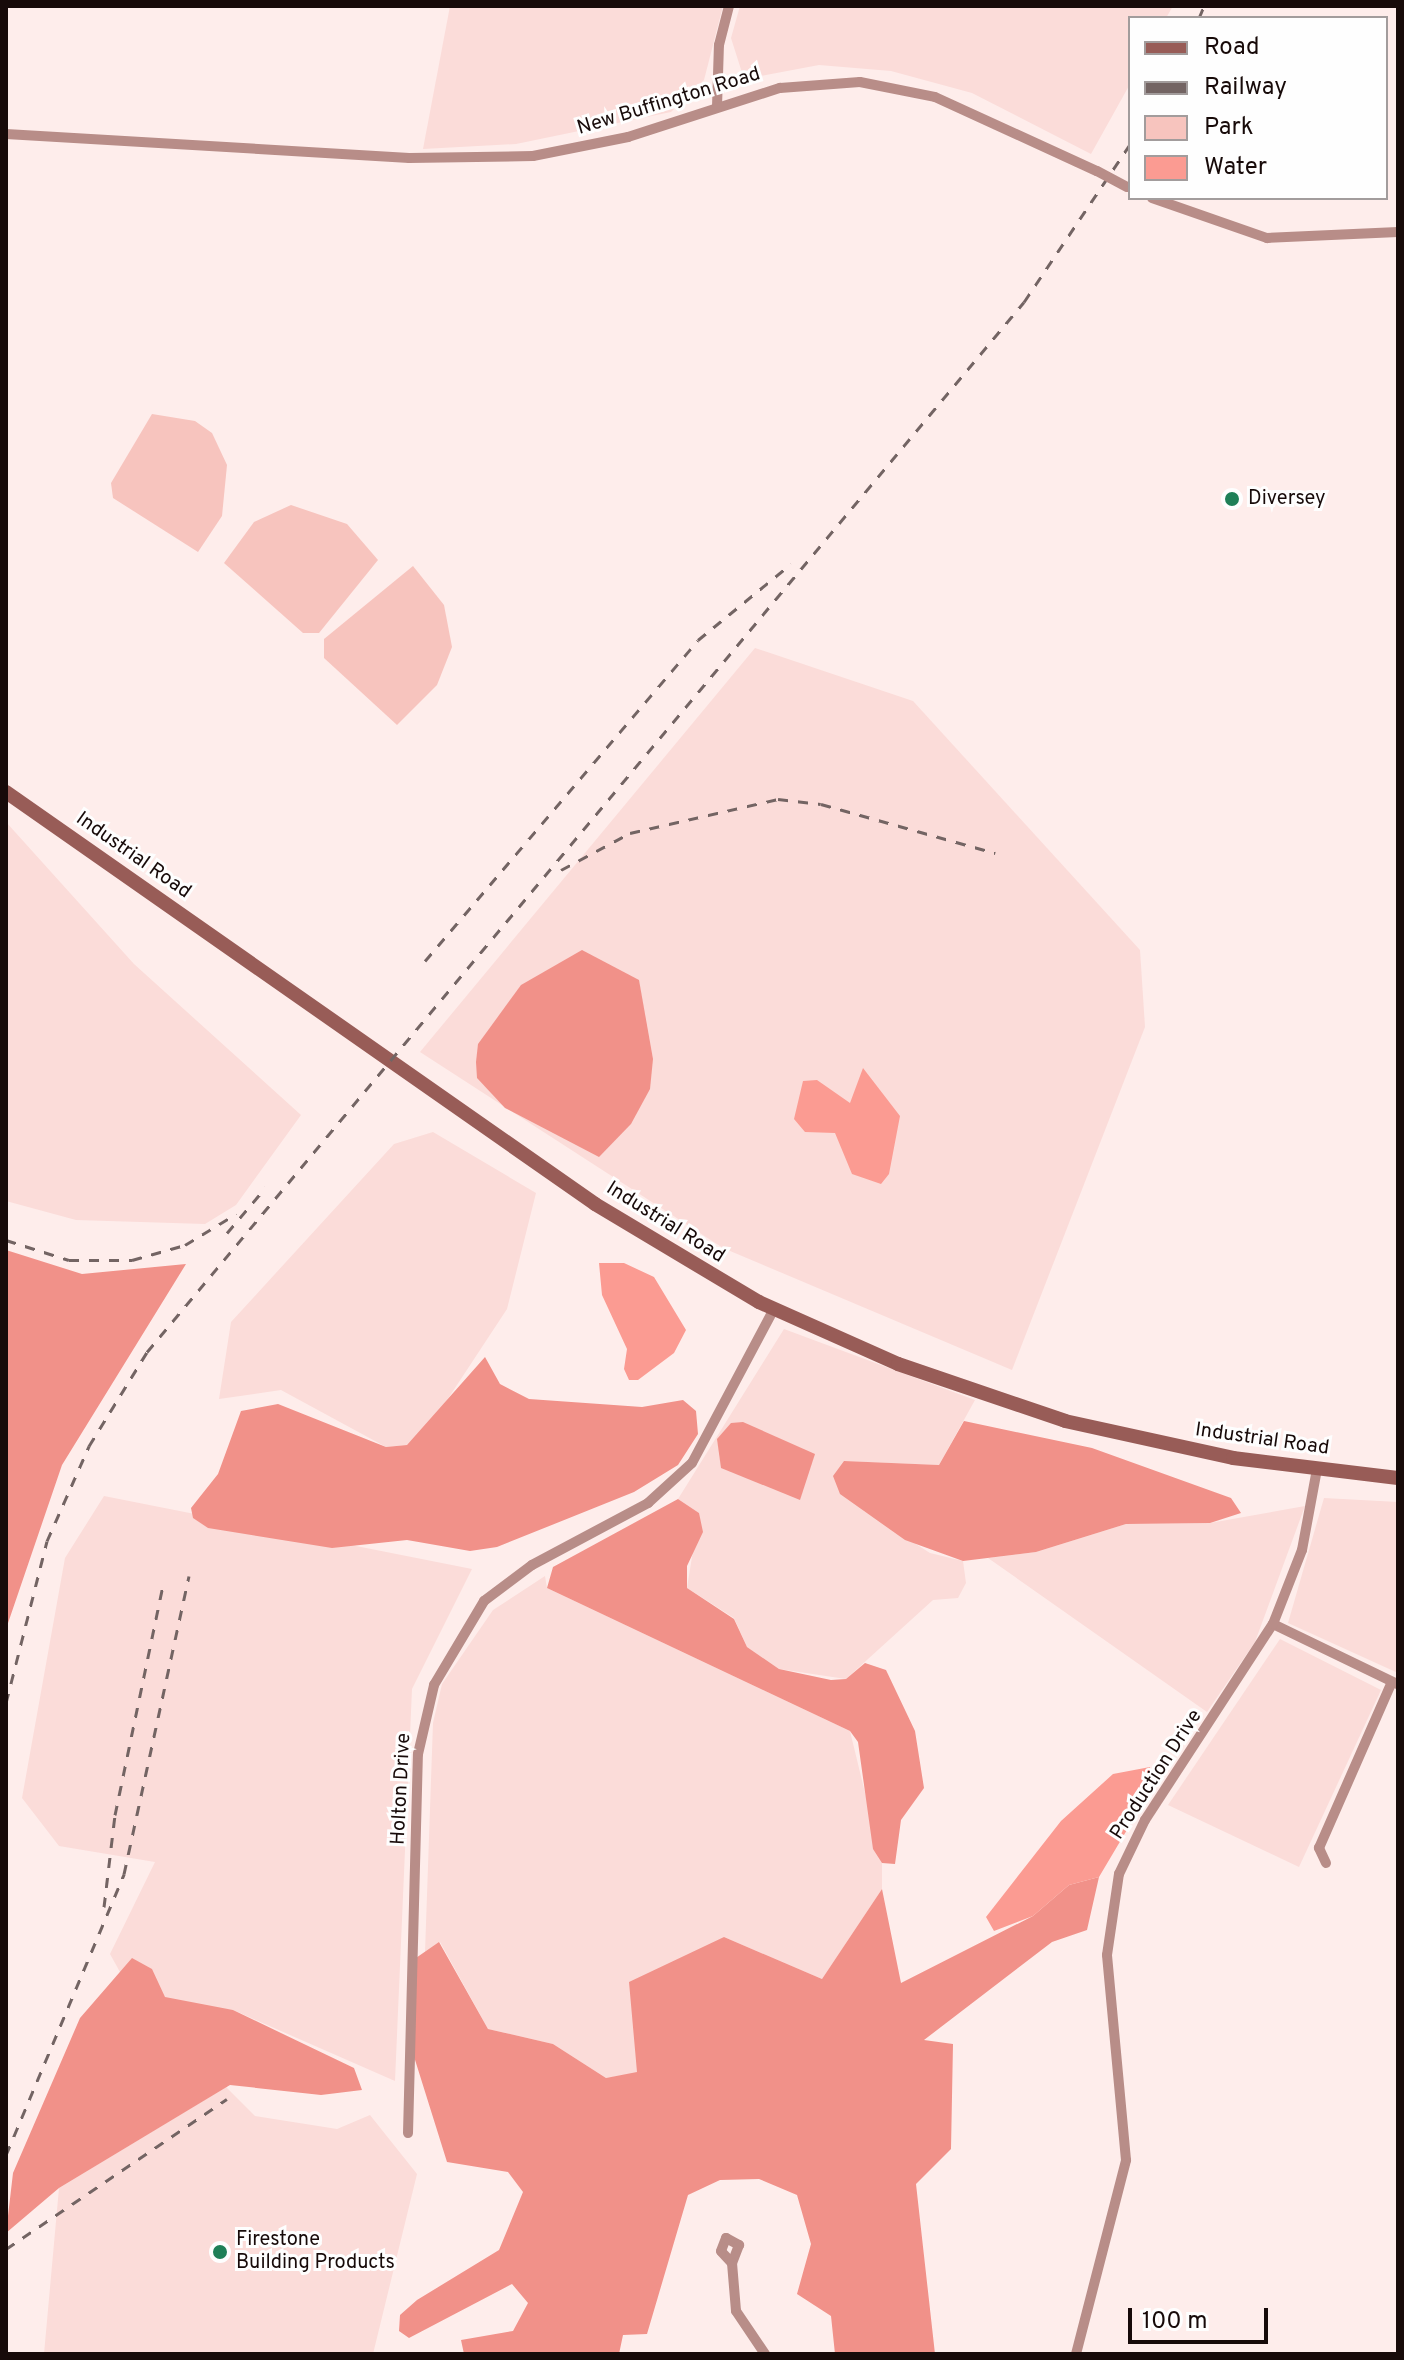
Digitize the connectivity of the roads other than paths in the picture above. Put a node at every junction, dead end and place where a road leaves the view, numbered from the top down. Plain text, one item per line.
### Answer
1 (729, 6) edge
2 (717, 107) junction
3 (6, 134) edge
4 (1128, 187) edge
5 (1158, 200) edge
6 (1398, 232) edge
7 (6, 792) edge
8 (774, 1309) junction
9 (1317, 1469) junction
10 (1398, 1478) edge
11 (1273, 1624) junction
12 (1395, 1683) edge
13 (1326, 1863) dead end
14 (408, 2133) dead end
15 (732, 2263) dead end
16 (765, 2354) edge
17 (1076, 2354) edge

1 - 2 street
2 - 3 street, New Buffington Road
2 - 4 street, New Buffington Road, bridge
5 - 6 street
7 - 8 main road, Industrial Road
8 - 9 main road, Industrial Road
8 - 14 street, Holton Drive
9 - 10 main road, Industrial Road
9 - 11 street, Production Drive
11 - 12 street
11 - 17 street, Production Drive
12 - 13 street
15 - 16 street

